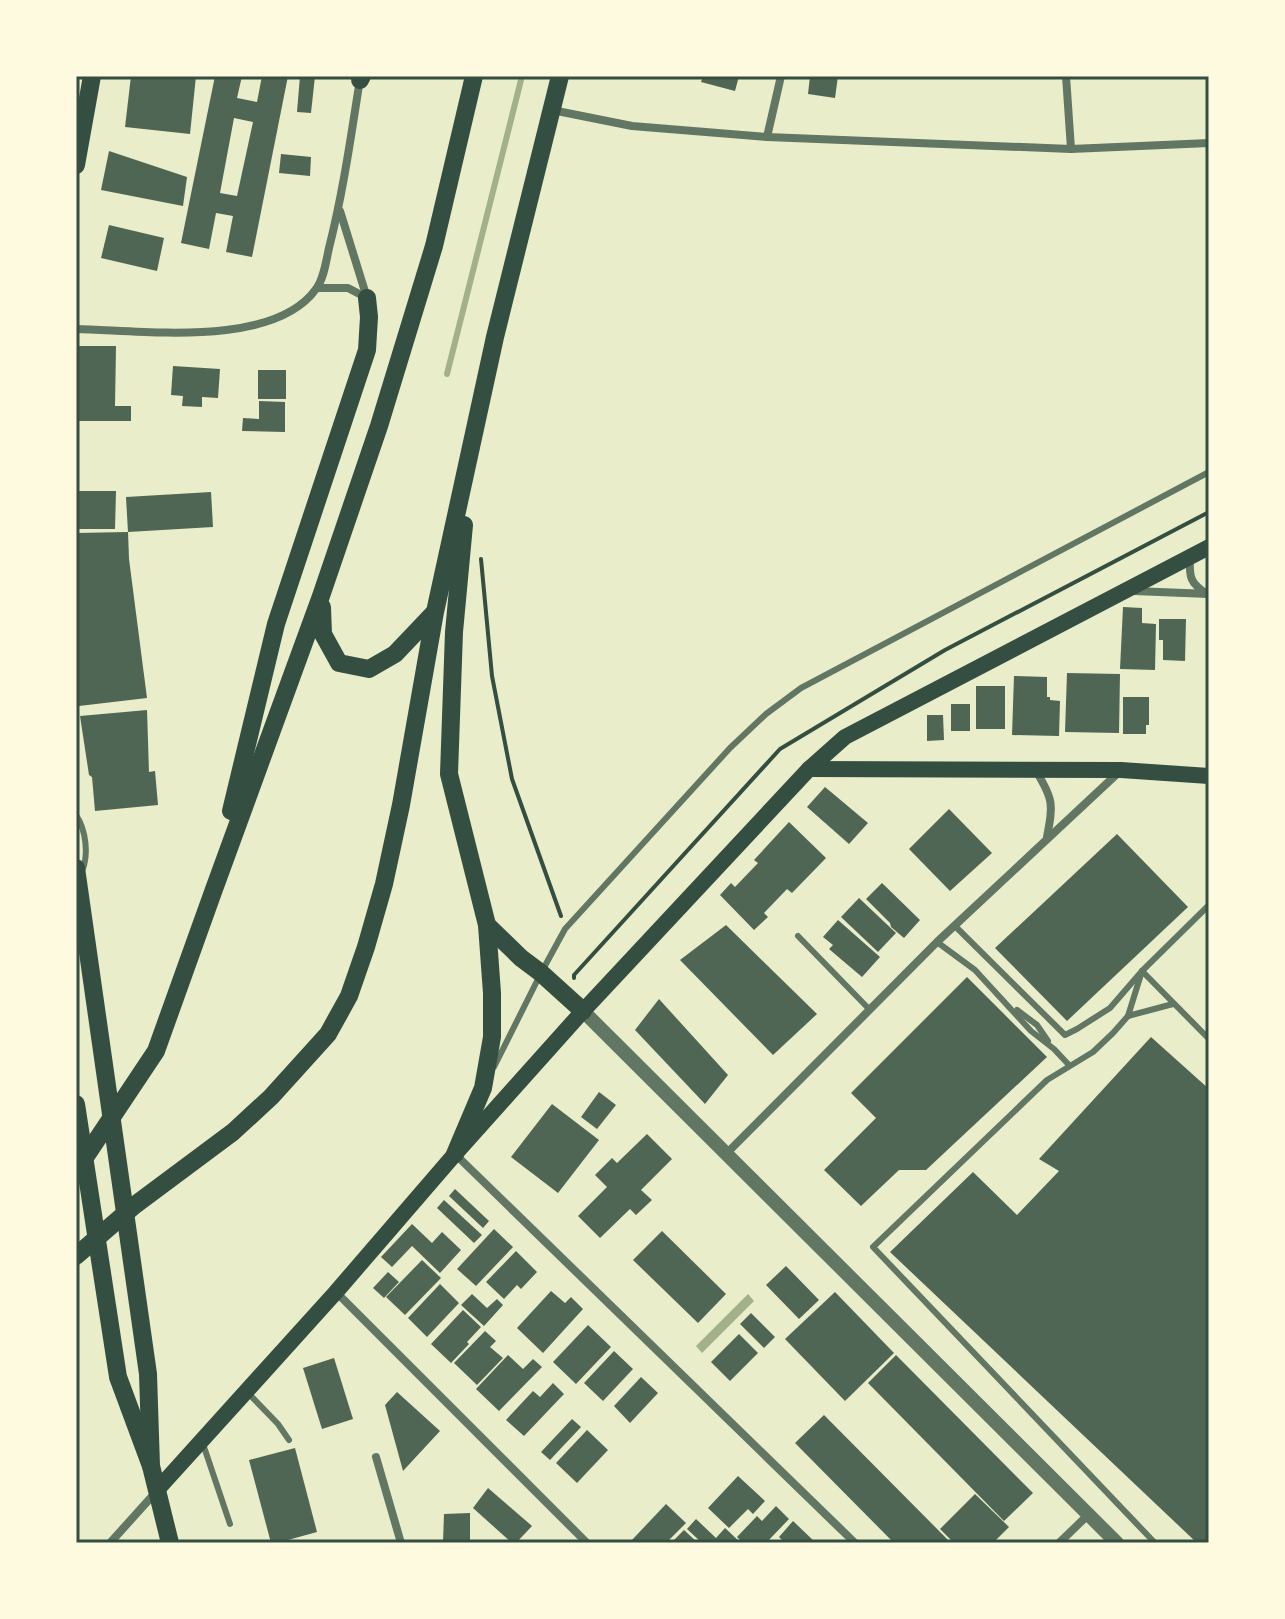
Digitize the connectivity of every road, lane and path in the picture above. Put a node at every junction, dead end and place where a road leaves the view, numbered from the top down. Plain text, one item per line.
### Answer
1 (92, 76) edge
2 (474, 76) edge
3 (560, 76) edge
4 (781, 76) edge
5 (1066, 76) edge
6 (361, 77) edge
7 (551, 109) junction
8 (767, 137) junction
9 (1209, 143) edge
10 (1071, 149) junction
11 (76, 165) edge
12 (340, 208) junction
13 (318, 288) junction
14 (367, 298) junction
15 (76, 329) edge
16 (471, 450) junction
17 (1209, 472) edge
18 (1209, 547) edge
19 (481, 556) dead end
20 (1190, 558) junction
21 (1128, 590) junction
22 (1208, 594) edge
23 (321, 596) junction
24 (435, 612) junction
25 (809, 769) junction
26 (1035, 770) junction
27 (1121, 770) junction
28 (1209, 776) edge
29 (76, 815) edge
30 (1047, 838) junction
31 (77, 875) edge
32 (213, 892) junction
33 (1209, 905) edge
34 (487, 925) junction
35 (955, 926) junction
36 (565, 929) junction
37 (798, 936) dead end
38 (937, 942) junction
39 (1142, 971) junction
40 (541, 973) junction
41 (1173, 1004) junction
42 (869, 1009) junction
43 (583, 1011) junction
44 (1128, 1016) junction
45 (1209, 1039) edge
46 (1069, 1065) junction
47 (483, 1088) junction
48 (76, 1104) edge
49 (455, 1154) junction
50 (726, 1154) junction
51 (76, 1171) edge
52 (78, 1254) edge
53 (336, 1292) junction
54 (246, 1391) junction
55 (289, 1440) dead end
56 (202, 1441) junction
57 (376, 1457) dead end
58 (151, 1466) junction
59 (157, 1490) junction
60 (1089, 1514) junction
61 (230, 1524) dead end
62 (110, 1543) edge
63 (170, 1543) edge
64 (401, 1543) edge
65 (587, 1543) edge
66 (855, 1543) edge
67 (1059, 1543) edge
68 (1117, 1543) edge
69 (1155, 1543) edge

1 - 11 main road
2 - 23 main road
3 - 7 main road
4 - 8 street
5 - 10 street
6 - 12 street
7 - 8 street
7 - 16 main road
8 - 10 street
9 - 10 street
12 - 13 street
12 - 14 street
13 - 14 street
13 - 15 street
14 - 32 main road
16 - 24 main road
16 - 34 main road
17 - 36 lane
18 - 20 main road
19 - 36 path
20 - 21 main road
20 - 22 street
21 - 22 street
21 - 25 main road
23 - 24 main road
23 - 32 main road
24 - 52 main road
25 - 26 main road
25 - 43 main road
26 - 27 main road
26 - 30 street
27 - 28 main road
27 - 30 street
29 - 31 lane
30 - 35 street
31 - 58 main road
32 - 51 main road
33 - 39 lane
34 - 40 main road
34 - 47 main road
35 - 38 street
35 - 39 lane
36 - 40 lane
37 - 42 lane
38 - 42 street
38 - 46 lane
39 - 41 lane
39 - 44 lane
40 - 43 main road
40 - 47 lane
41 - 44 lane
41 - 45 lane
42 - 50 street
43 - 49 main road
43 - 50 street
44 - 46 lane
46 - 69 lane
47 - 49 main road
48 - 58 main road
49 - 53 main road
49 - 66 street
50 - 60 street
53 - 54 main road
53 - 65 street
54 - 55 lane
54 - 56 main road
56 - 59 main road
56 - 61 lane
57 - 64 street
58 - 59 main road
59 - 62 street
59 - 63 main road
60 - 67 street
60 - 68 street

